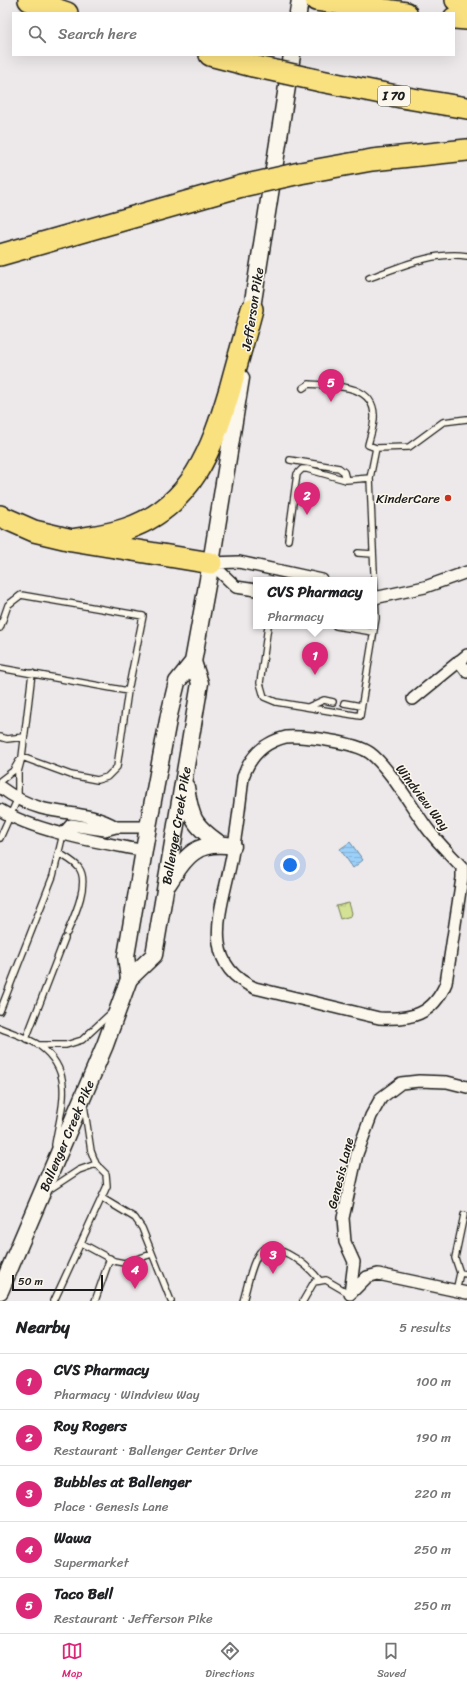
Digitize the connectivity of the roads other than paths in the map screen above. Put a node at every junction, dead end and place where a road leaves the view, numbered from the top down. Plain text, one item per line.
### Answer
1 (29, 0) edge
2 (300, 0) edge
3 (456, 0) edge
4 (324, 1) edge
5 (467, 3) edge
6 (64, 12) edge
7 (298, 12) edge
8 (399, 12) edge
9 (455, 18) edge
10 (467, 19) edge
11 (214, 56) edge
12 (292, 56) edge
13 (467, 108) edge
14 (467, 150) edge
15 (89, 231) junction
16 (0, 255) edge
17 (467, 256) edge
18 (0, 268) edge
19 (369, 278) dead end
20 (252, 309) junction
21 (303, 388) dead end
22 (467, 419) edge
23 (376, 448) junction
24 (290, 460) dead end
25 (370, 478) junction
26 (346, 480) junction
27 (0, 516) edge
28 (72, 540) junction
29 (288, 540) dead end
30 (358, 554) dead end
31 (373, 554) junction
32 (211, 563) junction
33 (467, 572) edge
34 (308, 577) edge
35 (374, 577) edge
36 (253, 590) edge
37 (377, 597) edge
38 (0, 628) edge
39 (268, 629) edge
40 (355, 629) edge
41 (374, 629) edge
42 (374, 632) junction
43 (463, 658) edge
44 (193, 662) junction
45 (0, 668) edge
46 (467, 672) edge
47 (32, 673) junction
48 (128, 691) junction
49 (413, 699) dead end
50 (333, 702) dead end
51 (344, 703) dead end
52 (361, 706) junction
53 (308, 708) junction
54 (0, 737) edge
55 (24, 737) junction
56 (22, 757) junction
57 (184, 774) junction
58 (0, 781) edge
59 (0, 787) edge
60 (18, 798) junction
61 (5, 813) edge
62 (116, 826) junction
63 (148, 827) junction
64 (63, 834) junction
65 (0, 838) edge
66 (227, 845) junction
67 (145, 851) junction
68 (59, 853) junction
69 (464, 865) edge
70 (165, 889) junction
71 (129, 979) junction
72 (120, 1004) junction
73 (0, 1011) edge
74 (0, 1028) edge
75 (26, 1039) junction
76 (40, 1045) junction
77 (467, 1087) edge
78 (83, 1098) junction
79 (96, 1164) junction
80 (51, 1169) junction
81 (41, 1196) junction
82 (102, 1198) junction
83 (464, 1215) dead end
84 (81, 1243) junction
85 (152, 1254) junction
86 (110, 1258) junction
87 (460, 1273) junction
88 (467, 1274) edge
89 (320, 1281) junction
90 (0, 1291) edge
91 (462, 1292) edge
92 (350, 1297) edge
93 (54, 1301) edge
94 (95, 1301) edge
95 (171, 1301) edge
96 (243, 1301) edge
97 (303, 1301) edge

1 - 6 highway
2 - 7 main road
3 - 5 highway
4 - 8 highway
9 - 10 highway
11 - 13 highway, I 70, bridge
12 - 20 main road, Jefferson Pike
14 - 15 highway, bridge
15 - 16 highway
15 - 18 highway
17 - 19 lane
20 - 28 highway
20 - 32 main road, Jefferson Pike
21 - 23 lane
22 - 23 lane
23 - 25 lane
24 - 26 lane
25 - 26 lane
25 - 31 lane
26 - 29 lane
27 - 28 highway
28 - 32 highway
30 - 31 lane
31 - 35 lane
32 - 34 street
32 - 36 street
32 - 44 main road, Ballenger Creek Pike
33 - 37 street
38 - 48 lane
39 - 53 lane
40 - 42 lane
41 - 42 lane
42 - 52 lane
43 - 46 street
43 - 49 street
44 - 57 main road, Ballenger Creek Pike
44 - 63 main road, Ballenger Creek Pike
45 - 47 lane
47 - 48 lane
47 - 55 lane
48 - 56 lane
50 - 53 lane
51 - 52 lane
52 - 53 lane
54 - 55 lane
55 - 56 lane
56 - 58 lane
56 - 60 lane
57 - 66 main road
57 - 70 main road, Ballenger Creek Pike
59 - 60 street
60 - 61 lane
60 - 62 street
61 - 64 street
61 - 65 lane
62 - 63 street
62 - 64 street
63 - 67 main road, Ballenger Creek Pike
64 - 67 street
64 - 68 lane
66 - 69 street, Windview Way
66 - 69 street, Windview Way
66 - 70 main road
67 - 71 main road, Ballenger Creek Pike
68 - 73 lane
68 - 75 lane
70 - 71 main road, Ballenger Creek Pike
71 - 72 main road, Ballenger Creek Pike
72 - 76 lane
72 - 78 main road, Ballenger Creek Pike
74 - 75 lane
75 - 76 lane
76 - 80 lane
77 - 92 street, Genesis Lane
78 - 79 lane
78 - 80 main road, Ballenger Creek Pike
79 - 81 lane
79 - 82 lane
80 - 81 main road, Ballenger Creek Pike
81 - 90 main road, Ballenger Creek Pike
82 - 84 lane
82 - 85 lane
83 - 87 lane
84 - 86 lane
84 - 93 lane
85 - 86 lane
85 - 95 lane
86 - 94 lane
87 - 88 lane
87 - 91 lane
89 - 92 lane
89 - 96 lane
89 - 97 lane
91 - 92 street

